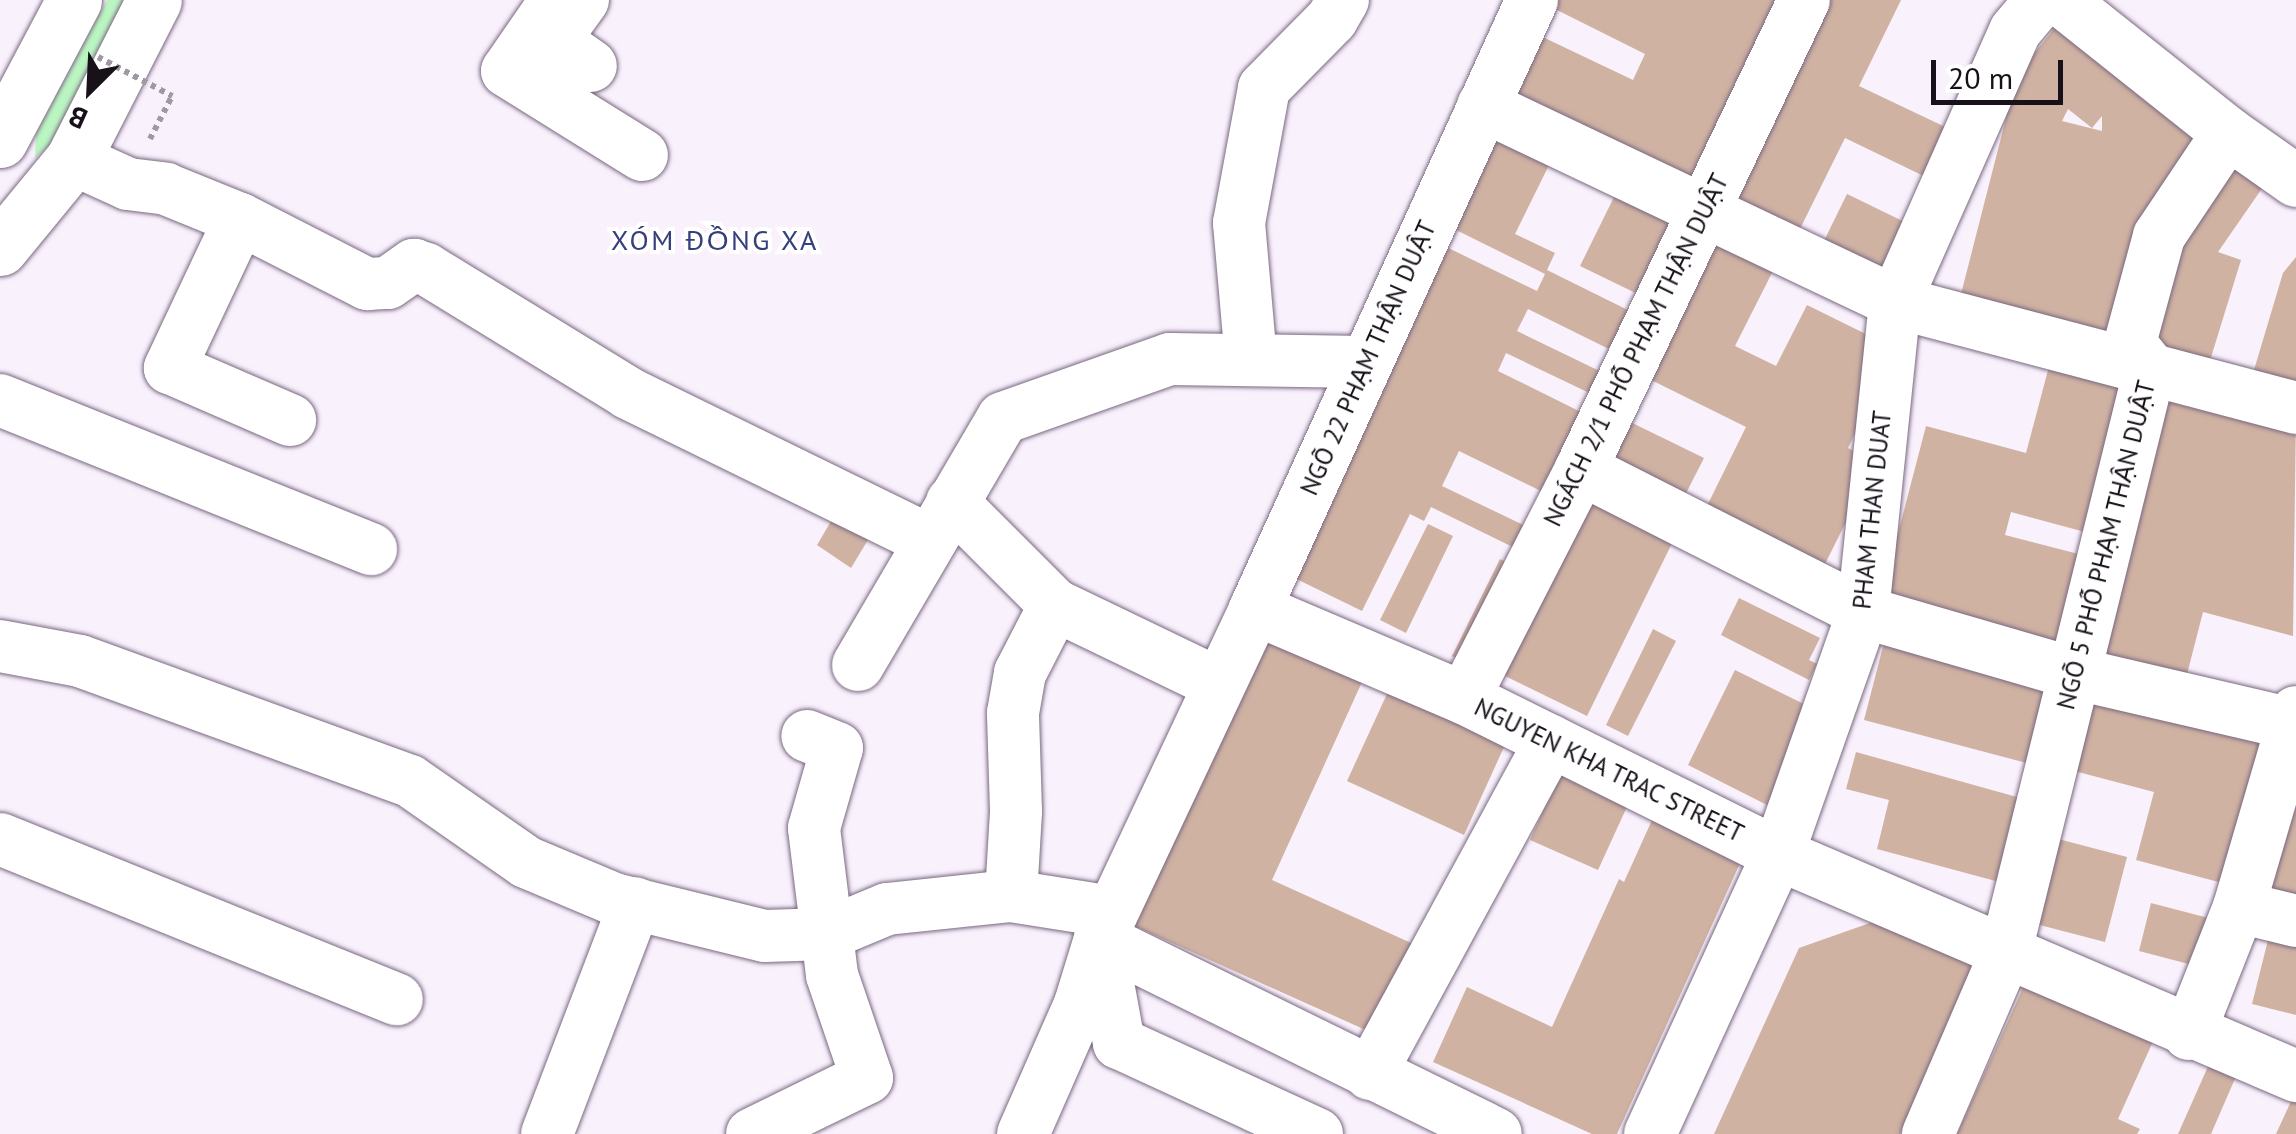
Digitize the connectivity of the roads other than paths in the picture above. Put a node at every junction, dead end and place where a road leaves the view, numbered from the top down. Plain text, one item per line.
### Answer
1 (76, 0) edge
2 (154, 0) edge
3 (556, 0) edge
4 (583, 0) edge
5 (1343, 0) edge
6 (1532, 0) edge
7 (1804, 0) edge
8 (2040, 0) edge
9 (2061, 0) edge
10 (592, 66) dead end
11 (1482, 106) junction
12 (2228, 134) junction
13 (0, 140) edge
14 (642, 155) dead end
15 (72, 159) junction
16 (0, 171) edge
17 (2296, 181) edge
18 (1706, 208) junction
19 (240, 219) junction
20 (0, 248) edge
21 (1895, 302) junction
22 (1251, 360) junction
23 (1366, 362) junction
24 (2150, 368) junction
25 (0, 400) edge
26 (2296, 408) edge
27 (290, 420) dead end
28 (1581, 468) junction
29 (940, 521) junction
30 (371, 549) dead end
31 (1055, 605) junction
32 (1255, 610) junction
33 (1863, 612) junction
34 (0, 646) edge
35 (858, 665) dead end
36 (2073, 674) junction
37 (1219, 684) junction
38 (1464, 698) junction
39 (2295, 720) edge
40 (807, 736) dead end
41 (1551, 740) junction
42 (0, 839) edge
43 (1778, 854) junction
44 (1011, 896) junction
45 (635, 903) junction
46 (2239, 907) junction
47 (2296, 922) edge
48 (1106, 926) junction
49 (826, 934) junction
50 (2005, 955) junction
51 (397, 999) dead end
52 (2189, 1034) junction
53 (1370, 1074) junction
54 (2296, 1076) edge
55 (547, 1134) edge
56 (752, 1134) edge
57 (1023, 1134) edge
58 (1317, 1134) edge
59 (1496, 1134) edge
60 (1650, 1134) edge
61 (1928, 1134) edge

1 - 13 main road, bridge
1 - 16 main road
2 - 15 main road
3 - 14 street
4 - 10 street
5 - 22 street
6 - 11 street, NGÕ 22 PHẠM THẬN DUẬT
7 - 18 street, NGÁCH 2/1 PHỐ PHẠM THẬN DUẬT
8 - 21 street, PHAM THAN DUAT
9 - 12 street
11 - 18 street
11 - 23 street, NGÕ 22 PHẠM THẬN DUẬT
12 - 17 street
12 - 24 street, NGÕ 5 PHỐ PHẠM THẬN DUẬT
15 - 19 street
15 - 20 main road
18 - 21 street
18 - 28 street, NGÁCH 2/1 PHỐ PHẠM THẬN DUẬT
19 - 27 street
19 - 29 street
21 - 24 street
21 - 33 street, PHAM THAN DUAT
22 - 23 street
22 - 29 street
23 - 32 street, NGÕ 22 PHẠM THẬN DUẬT
24 - 26 street
24 - 36 street, NGÕ 5 PHỐ PHẠM THẬN DUẬT
25 - 30 street
28 - 33 street
28 - 38 street, NGÁCH 2/1 PHỐ PHẠM THẬN DUẬT
29 - 31 street
29 - 35 street
31 - 37 street
31 - 44 street
32 - 37 street
32 - 38 street, NGUYEN KHA TRAC STREET
33 - 36 street
33 - 43 street, PHAM THAN DUAT
34 - 45 street
36 - 39 street
36 - 50 street, NGÕ 5 PHỐ PHẠM THẬN DUẬT
37 - 48 street
38 - 41 street, NGUYEN KHA TRAC STREET
39 - 46 street
40 - 49 street
41 - 43 street, NGUYEN KHA TRAC STREET
41 - 53 street
42 - 51 street
43 - 50 street, NGUYEN KHA TRAC STREET
43 - 60 street, PHAM THAN DUAT
44 - 48 street
44 - 49 street
45 - 49 street
45 - 55 street
46 - 47 street
46 - 52 street
48 - 53 street
48 - 57 street
48 - 58 street
49 - 56 street
50 - 52 street, NGUYEN KHA TRAC STREET
50 - 61 street, NGÕ 5 PHỐ PHẠM THẬN DUẬT
52 - 54 street, NGUYEN KHA TRAC STREET
53 - 59 street

